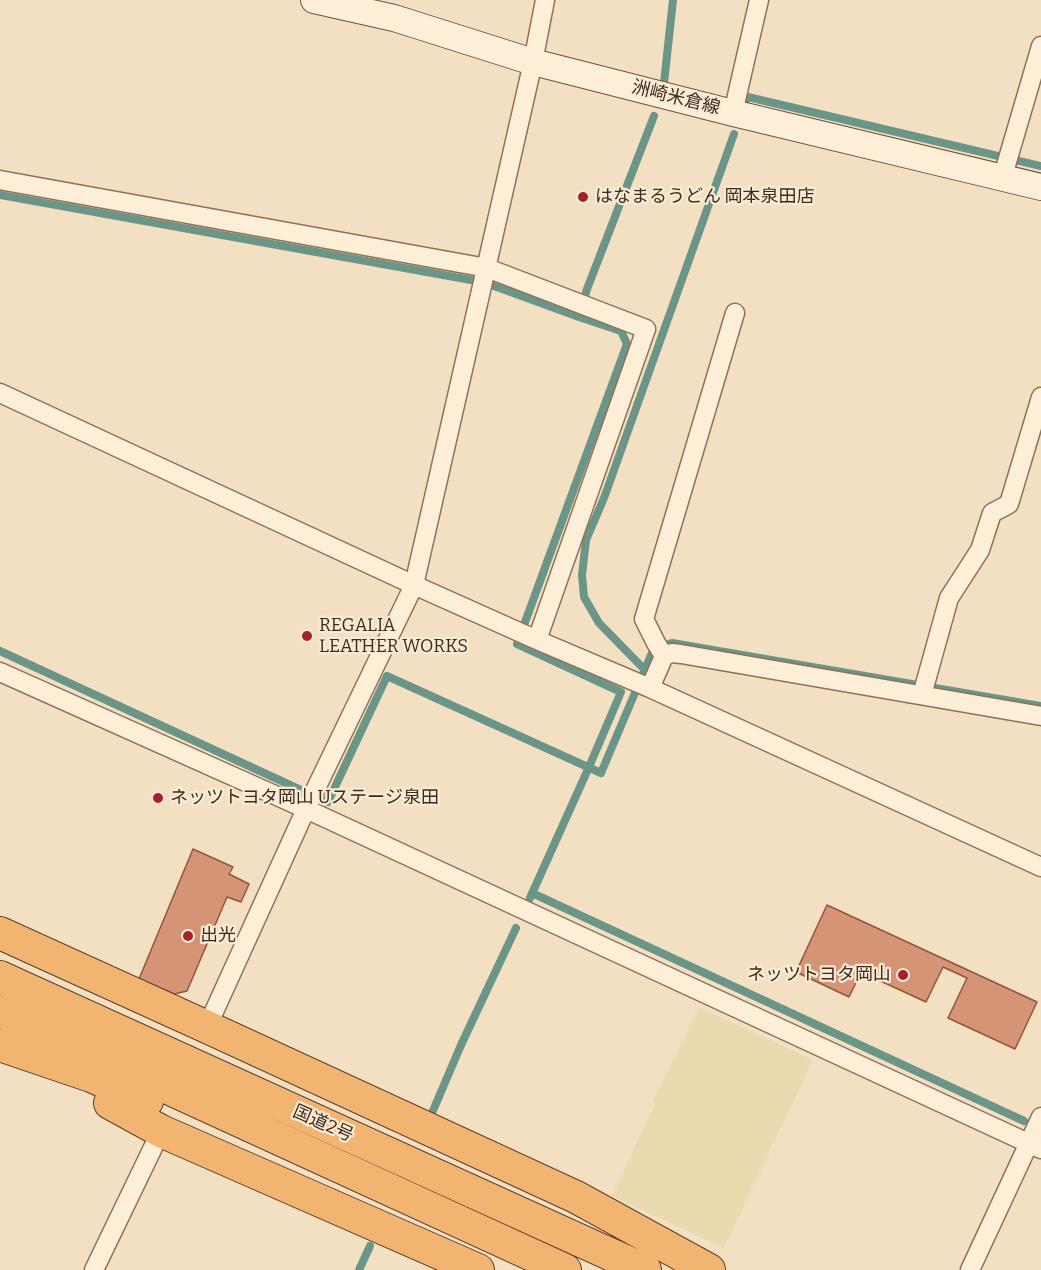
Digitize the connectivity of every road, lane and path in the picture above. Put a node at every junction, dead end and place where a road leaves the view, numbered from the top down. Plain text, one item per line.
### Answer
1 (314, 0) edge
2 (545, 0) edge
3 (759, 0) edge
4 (1041, 46) edge
5 (533, 62) junction
6 (734, 113) junction
7 (1006, 165) junction
8 (0, 180) edge
9 (1041, 187) edge
10 (487, 268) junction
11 (735, 313) dead end
12 (0, 393) edge
13 (1041, 397) edge
14 (414, 585) junction
15 (526, 635) junction
16 (659, 649) junction
17 (0, 672) edge
18 (642, 685) junction
19 (924, 688) junction
20 (1041, 716) edge
21 (306, 809) junction
22 (1041, 867) edge
23 (0, 933) edge
24 (0, 957) edge
25 (0, 977) edge
26 (39, 995) junction
27 (0, 1011) edge
28 (207, 1027) junction
29 (0, 1045) edge
30 (1041, 1117) edge
31 (161, 1131) junction
32 (1035, 1146) edge
33 (512, 1246) junction
34 (94, 1270) edge
35 (478, 1270) edge
36 (565, 1270) edge
37 (645, 1270) edge
38 (709, 1270) edge
39 (970, 1270) edge

1 - 5 main road, 洲崎米倉線
2 - 5 street
3 - 6 street
4 - 7 street
5 - 6 main road, 洲崎米倉線
5 - 10 street
6 - 7 main road, 洲崎米倉線
7 - 9 main road, 洲崎米倉線
8 - 10 street
10 - 14 street
10 - 15 street
11 - 16 street
12 - 14 street
13 - 19 street
14 - 15 street
14 - 21 street
15 - 18 street
16 - 18 street
16 - 19 street
17 - 21 street
18 - 22 street
19 - 20 street
21 - 28 street
21 - 32 street
23 - 28 highway
24 - 26 highway
25 - 26 highway, 国道2号
26 - 37 highway, 国道2号
27 - 33 highway, 国道2号
28 - 38 highway
29 - 31 highway
29 - 33 highway
30 - 32 street
31 - 34 street
31 - 35 highway
32 - 39 street
33 - 36 highway, 国道2号

